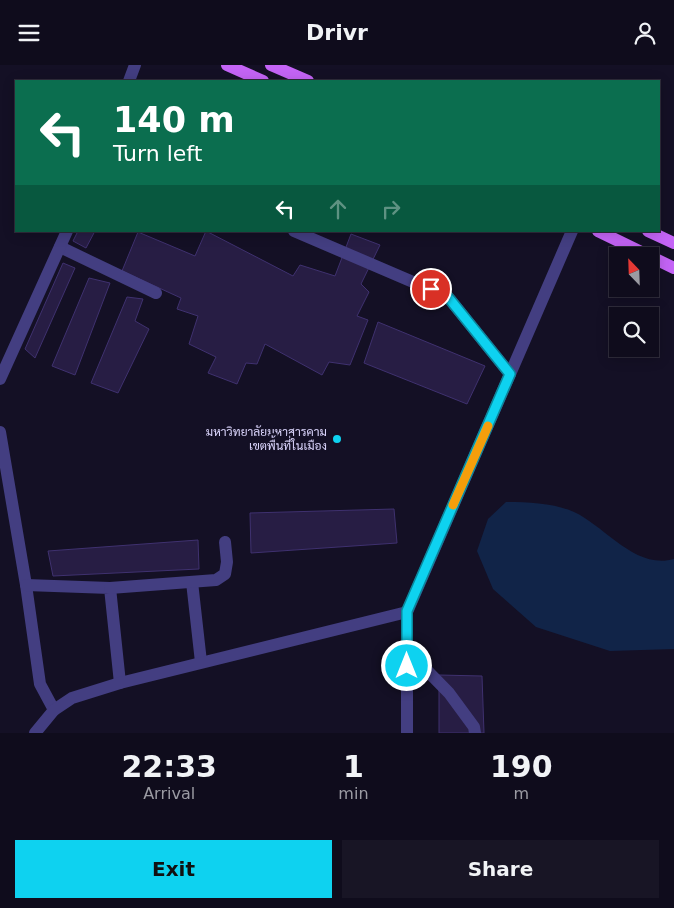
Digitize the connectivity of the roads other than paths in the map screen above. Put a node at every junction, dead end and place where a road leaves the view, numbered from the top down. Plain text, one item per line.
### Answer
1 (135, 65) edge
2 (227, 65) edge
3 (271, 65) edge
4 (129, 80) edge
5 (261, 80) edge
6 (306, 80) edge
7 (66, 232) edge
8 (296, 232) edge
9 (572, 232) edge
10 (600, 232) edge
11 (650, 232) edge
12 (674, 243) edge
13 (60, 247) junction
14 (674, 267) edge
15 (156, 293) dead end
16 (510, 374) junction
17 (0, 379) edge
18 (0, 432) edge
19 (225, 542) dead end
20 (192, 582) junction
21 (26, 585) junction
22 (110, 588) junction
23 (407, 611) junction
24 (407, 650) junction
25 (201, 663) junction
26 (120, 683) junction
27 (54, 710) junction
28 (35, 733) edge
29 (407, 733) edge
30 (475, 733) edge

1 - 4 street
2 - 5 main road
3 - 6 main road
7 - 13 street
8 - 16 street
9 - 16 street
10 - 14 main road
11 - 12 main road
13 - 15 street
13 - 17 street
16 - 23 street
18 - 21 street
19 - 20 street
20 - 22 street
20 - 25 street
21 - 22 street
21 - 27 street
22 - 26 street
23 - 24 street
23 - 25 street
24 - 29 street
24 - 30 street
25 - 26 street
26 - 27 street
27 - 28 street

